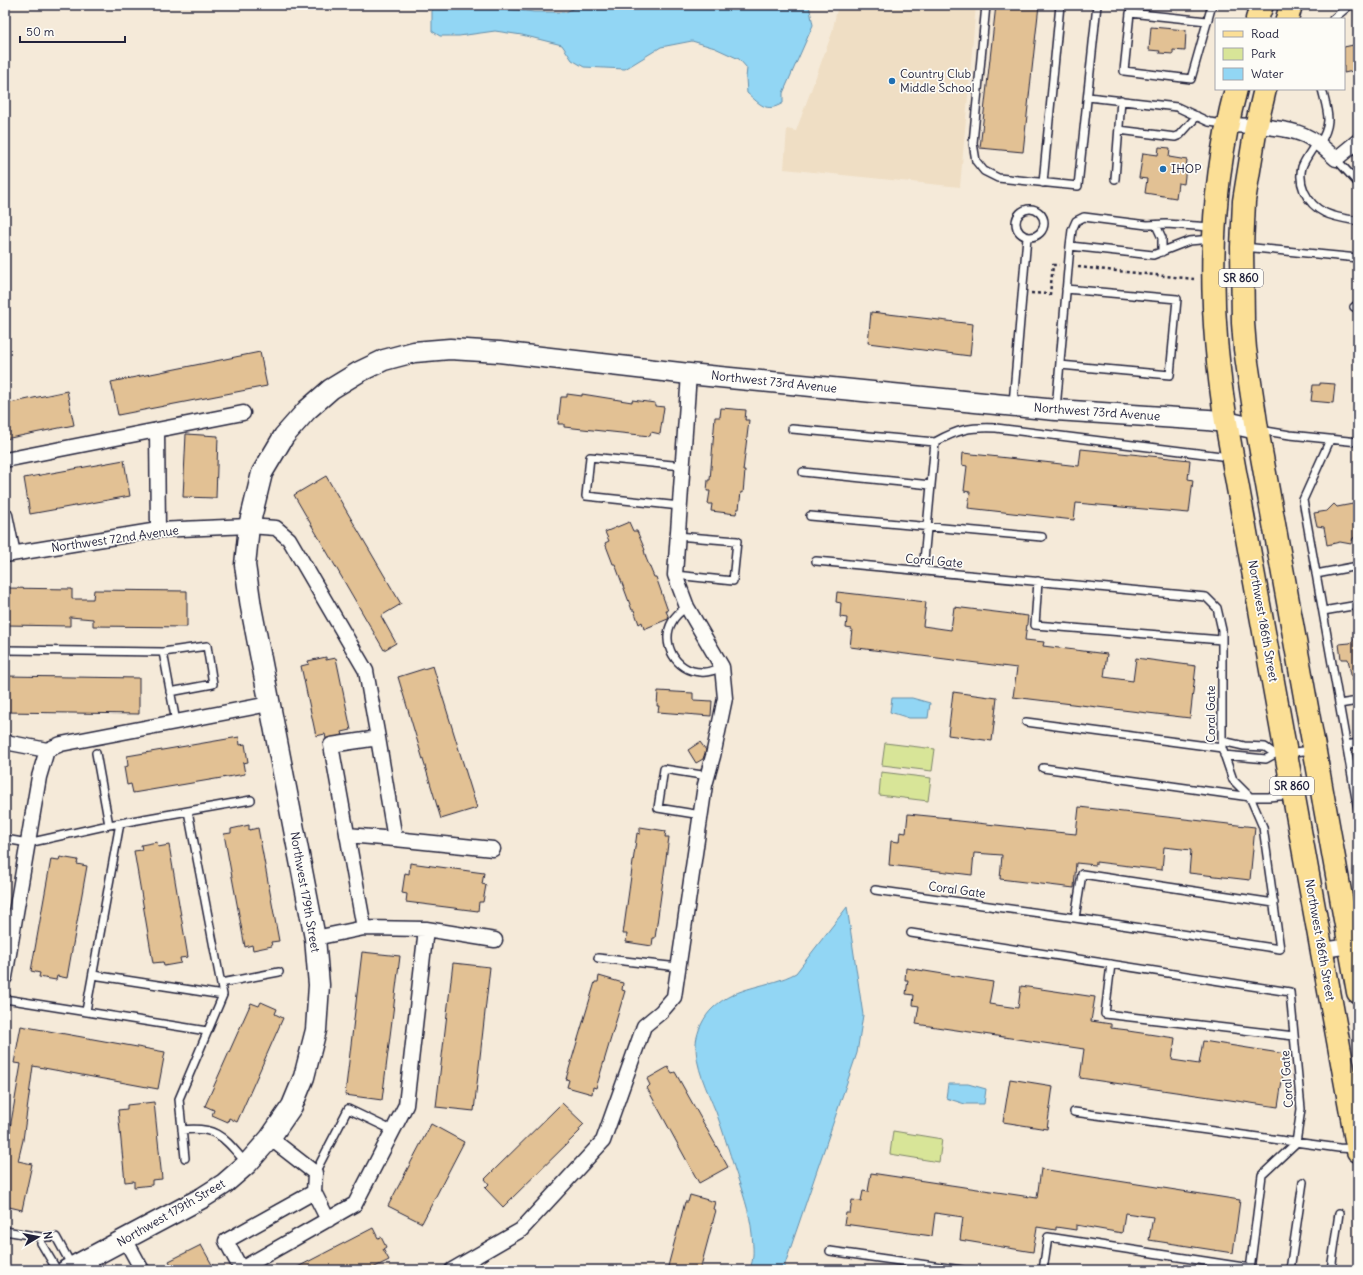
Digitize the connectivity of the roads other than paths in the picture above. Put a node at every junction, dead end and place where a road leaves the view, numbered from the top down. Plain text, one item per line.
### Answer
1 (986, 5) edge
2 (1060, 5) edge
3 (1097, 5) edge
4 (1212, 5) edge
5 (1262, 5) edge
6 (1291, 5) edge
7 (1350, 5) edge
8 (1257, 18) edge
9 (1287, 18) edge
10 (1334, 18) edge
11 (1207, 21) junction
12 (1236, 90) edge
13 (1265, 90) edge
14 (1322, 90) edge
15 (1088, 97) junction
16 (1121, 100) junction
17 (1197, 116) junction
18 (1227, 125) junction
19 (1256, 127) junction
20 (1119, 130) junction
21 (1358, 141) edge
22 (1318, 144) junction
23 (1336, 158) junction
24 (1115, 179) dead end
25 (1043, 183) junction
26 (1358, 183) edge
27 (1358, 221) edge
28 (1156, 225) junction
29 (1213, 233) junction
30 (1027, 237) junction
31 (1070, 246) junction
32 (1242, 247) junction
33 (1162, 252) junction
34 (1358, 258) edge
35 (1066, 289) junction
36 (1060, 365) junction
37 (690, 374) junction
38 (1013, 405) junction
39 (307, 410) joint
40 (1056, 410) junction
41 (243, 413) dead end
42 (1226, 422) junction
43 (792, 428) dead end
44 (157, 430) junction
45 (1257, 430) junction
46 (1330, 440) junction
47 (935, 442) junction
48 (1358, 442) edge
49 (1233, 457) junction
50 (5, 460) edge
51 (683, 466) junction
52 (804, 472) dead end
53 (931, 485) junction
54 (680, 506) junction
55 (5, 515) edge
56 (810, 516) dead end
57 (249, 526) junction
58 (928, 527) junction
59 (158, 530) junction
60 (678, 536) junction
61 (1042, 538) dead end
62 (9, 554) edge
63 (816, 561) dead end
64 (1358, 566) edge
65 (923, 571) junction
66 (1316, 574) junction
67 (675, 575) junction
68 (1038, 581) junction
69 (1358, 605) edge
70 (687, 607) junction
71 (1323, 611) junction
72 (1222, 640) junction
73 (5, 650) edge
74 (163, 652) junction
75 (722, 667) junction
76 (170, 692) junction
77 (1358, 701) edge
78 (269, 704) junction
79 (1339, 704) junction
80 (176, 722) junction
81 (1026, 722) dead end
82 (378, 738) junction
83 (1222, 740) junction
84 (5, 742) edge
85 (1358, 743) edge
86 (1346, 745) junction
87 (1315, 749) junction
88 (47, 750) junction
89 (1223, 752) junction
90 (96, 753) dead end
91 (1281, 753) junction
92 (1043, 768) dead end
93 (708, 776) junction
94 (1294, 794) junction
95 (1250, 797) junction
96 (251, 800) dead end
97 (1358, 810) edge
98 (188, 811) junction
99 (701, 815) junction
100 (120, 823) junction
101 (109, 825) junction
102 (347, 835) junction
103 (5, 839) edge
104 (396, 839) junction
105 (28, 843) junction
106 (494, 849) dead end
107 (875, 890) dead end
108 (1274, 903) junction
109 (1075, 918) junction
110 (364, 928) junction
111 (426, 929) junction
112 (911, 933) dead end
113 (315, 938) junction
114 (495, 940) dead end
115 (1350, 946) junction
116 (1322, 950) junction
117 (598, 958) dead end
118 (1111, 964) junction
119 (678, 967) junction
120 (279, 972) dead end
121 (93, 975) junction
122 (5, 977) edge
123 (221, 983) junction
124 (1358, 992) edge
125 (223, 995) junction
126 (5, 998) edge
127 (86, 1012) junction
128 (207, 1031) junction
129 (1294, 1036) junction
130 (1074, 1112) dead end
131 (182, 1130) junction
132 (394, 1131) junction
133 (270, 1138) junction
134 (1296, 1143) junction
135 (1358, 1150) edge
136 (184, 1158) dead end
137 (247, 1164) junction
138 (315, 1173) junction
139 (1303, 1182) dead end
140 (314, 1192) junction
141 (1339, 1213) dead end
142 (328, 1220) junction
143 (5, 1231) edge
144 (41, 1237) junction
145 (125, 1239) junction
146 (830, 1251) dead end
147 (66, 1269) edge
148 (1250, 1269) edge
149 (142, 1270) edge
150 (452, 1270) edge
151 (962, 1270) edge
152 (1043, 1270) edge
153 (1290, 1270) edge
154 (1331, 1270) edge

1 - 25 lane
2 - 25 lane
3 - 15 lane
4 - 11 lane
5 - 8 main road
6 - 9 main road
7 - 10 lane
11 - 11 lane
12 - 18 main road, Northwest 186th Street / SR 860
13 - 19 main road, SR 860
14 - 22 lane
15 - 16 lane
15 - 25 lane
16 - 17 lane
16 - 20 lane
17 - 18 lane
17 - 20 lane
18 - 19 street
18 - 29 main road, Northwest 186th Street / SR 860
19 - 22 street
19 - 32 main road, SR 860
20 - 24 lane
21 - 23 street
22 - 23 street
22 - 27 lane
23 - 26 lane
28 - 29 lane
28 - 31 lane
28 - 33 lane
29 - 33 lane
29 - 42 main road, Northwest 186th Street / SR 860
30 - 30 lane
30 - 38 lane
31 - 33 lane
31 - 35 lane
32 - 34 lane
32 - 45 main road, SR 860
35 - 36 lane
35 - 36 lane
36 - 40 lane
37 - 38 street, Northwest 73rd Avenue
37 - 39 street, Northwest 73rd Avenue
37 - 51 street
38 - 40 street, Northwest 73rd Avenue
39 - 57 street, Northwest 179th Street
40 - 42 street, Northwest 73rd Avenue
41 - 44 street
42 - 45 street, Northwest 73rd Avenue
42 - 49 main road, Northwest 186th Street / SR 860
43 - 47 lane
44 - 50 street
44 - 59 street
45 - 46 lane
45 - 87 main road, SR 860
46 - 48 lane
46 - 66 lane
47 - 49 lane
47 - 53 lane
49 - 91 main road, Northwest 186th Street / SR 860
51 - 54 street
51 - 54 lane
52 - 53 lane
53 - 58 lane
54 - 60 street
55 - 62 street
56 - 58 lane
57 - 59 street, Northwest 72nd Avenue
57 - 78 street, Northwest 179th Street
57 - 82 street, Northwest 72nd Avenue
58 - 61 lane
58 - 65 lane
59 - 62 street, Northwest 72nd Avenue
60 - 67 street
60 - 67 lane
63 - 65 lane, Coral Gate
64 - 66 lane
65 - 68 lane, Coral Gate
66 - 71 lane
67 - 70 street
68 - 72 lane, Coral Gate
68 - 72 lane
69 - 71 lane
70 - 75 street
70 - 75 lane
71 - 79 lane
72 - 83 lane, Coral Gate
73 - 74 lane
74 - 76 lane
74 - 76 lane
75 - 93 street
76 - 80 lane
77 - 79 lane
78 - 80 street
78 - 113 street, Northwest 179th Street
79 - 86 lane
80 - 88 street
81 - 89 lane
82 - 102 street
82 - 104 street, Northwest 72nd Avenue
83 - 89 lane, Coral Gate
83 - 91 lane
84 - 88 street
85 - 86 lane
86 - 97 lane
87 - 91 lane
87 - 115 main road, SR 860
88 - 105 street
89 - 91 lane
89 - 95 lane, Coral Gate
90 - 101 lane
91 - 94 main road, Northwest 186th Street / SR 860
92 - 95 lane
93 - 99 street
93 - 99 lane
94 - 95 lane
94 - 116 main road, Northwest 186th Street / SR 860
95 - 108 lane, Coral Gate
96 - 98 lane
98 - 100 lane
98 - 123 lane
99 - 119 street
100 - 101 lane
100 - 121 lane
101 - 105 lane
102 - 104 street
102 - 110 street
103 - 105 lane
104 - 106 street
105 - 122 street
107 - 109 lane, Coral Gate
108 - 109 lane
108 - 109 lane, Coral Gate
110 - 111 street
110 - 113 street
111 - 114 street
111 - 132 street
112 - 118 lane
113 - 133 street, Northwest 179th Street
115 - 116 street
115 - 124 main road, SR 860
116 - 135 main road, Northwest 186th Street / SR 860
117 - 119 lane
118 - 129 lane, Coral Gate
118 - 129 lane
119 - 150 street
120 - 123 lane
121 - 125 lane
121 - 127 lane
123 - 125 lane
125 - 128 lane
126 - 127 lane
127 - 128 lane
128 - 131 lane
129 - 134 lane, Coral Gate
130 - 134 lane
131 - 136 lane
131 - 137 lane
132 - 138 lane
132 - 142 street
133 - 137 street, Northwest 179th Street
133 - 138 street
134 - 135 lane
134 - 148 lane
137 - 145 street, Northwest 179th Street
138 - 140 street
139 - 153 lane
140 - 142 street
140 - 142 street
141 - 154 lane
143 - 144 lane
144 - 147 lane
144 - 147 lane
145 - 147 street, Northwest 179th Street
145 - 149 street
146 - 151 lane
148 - 152 lane

